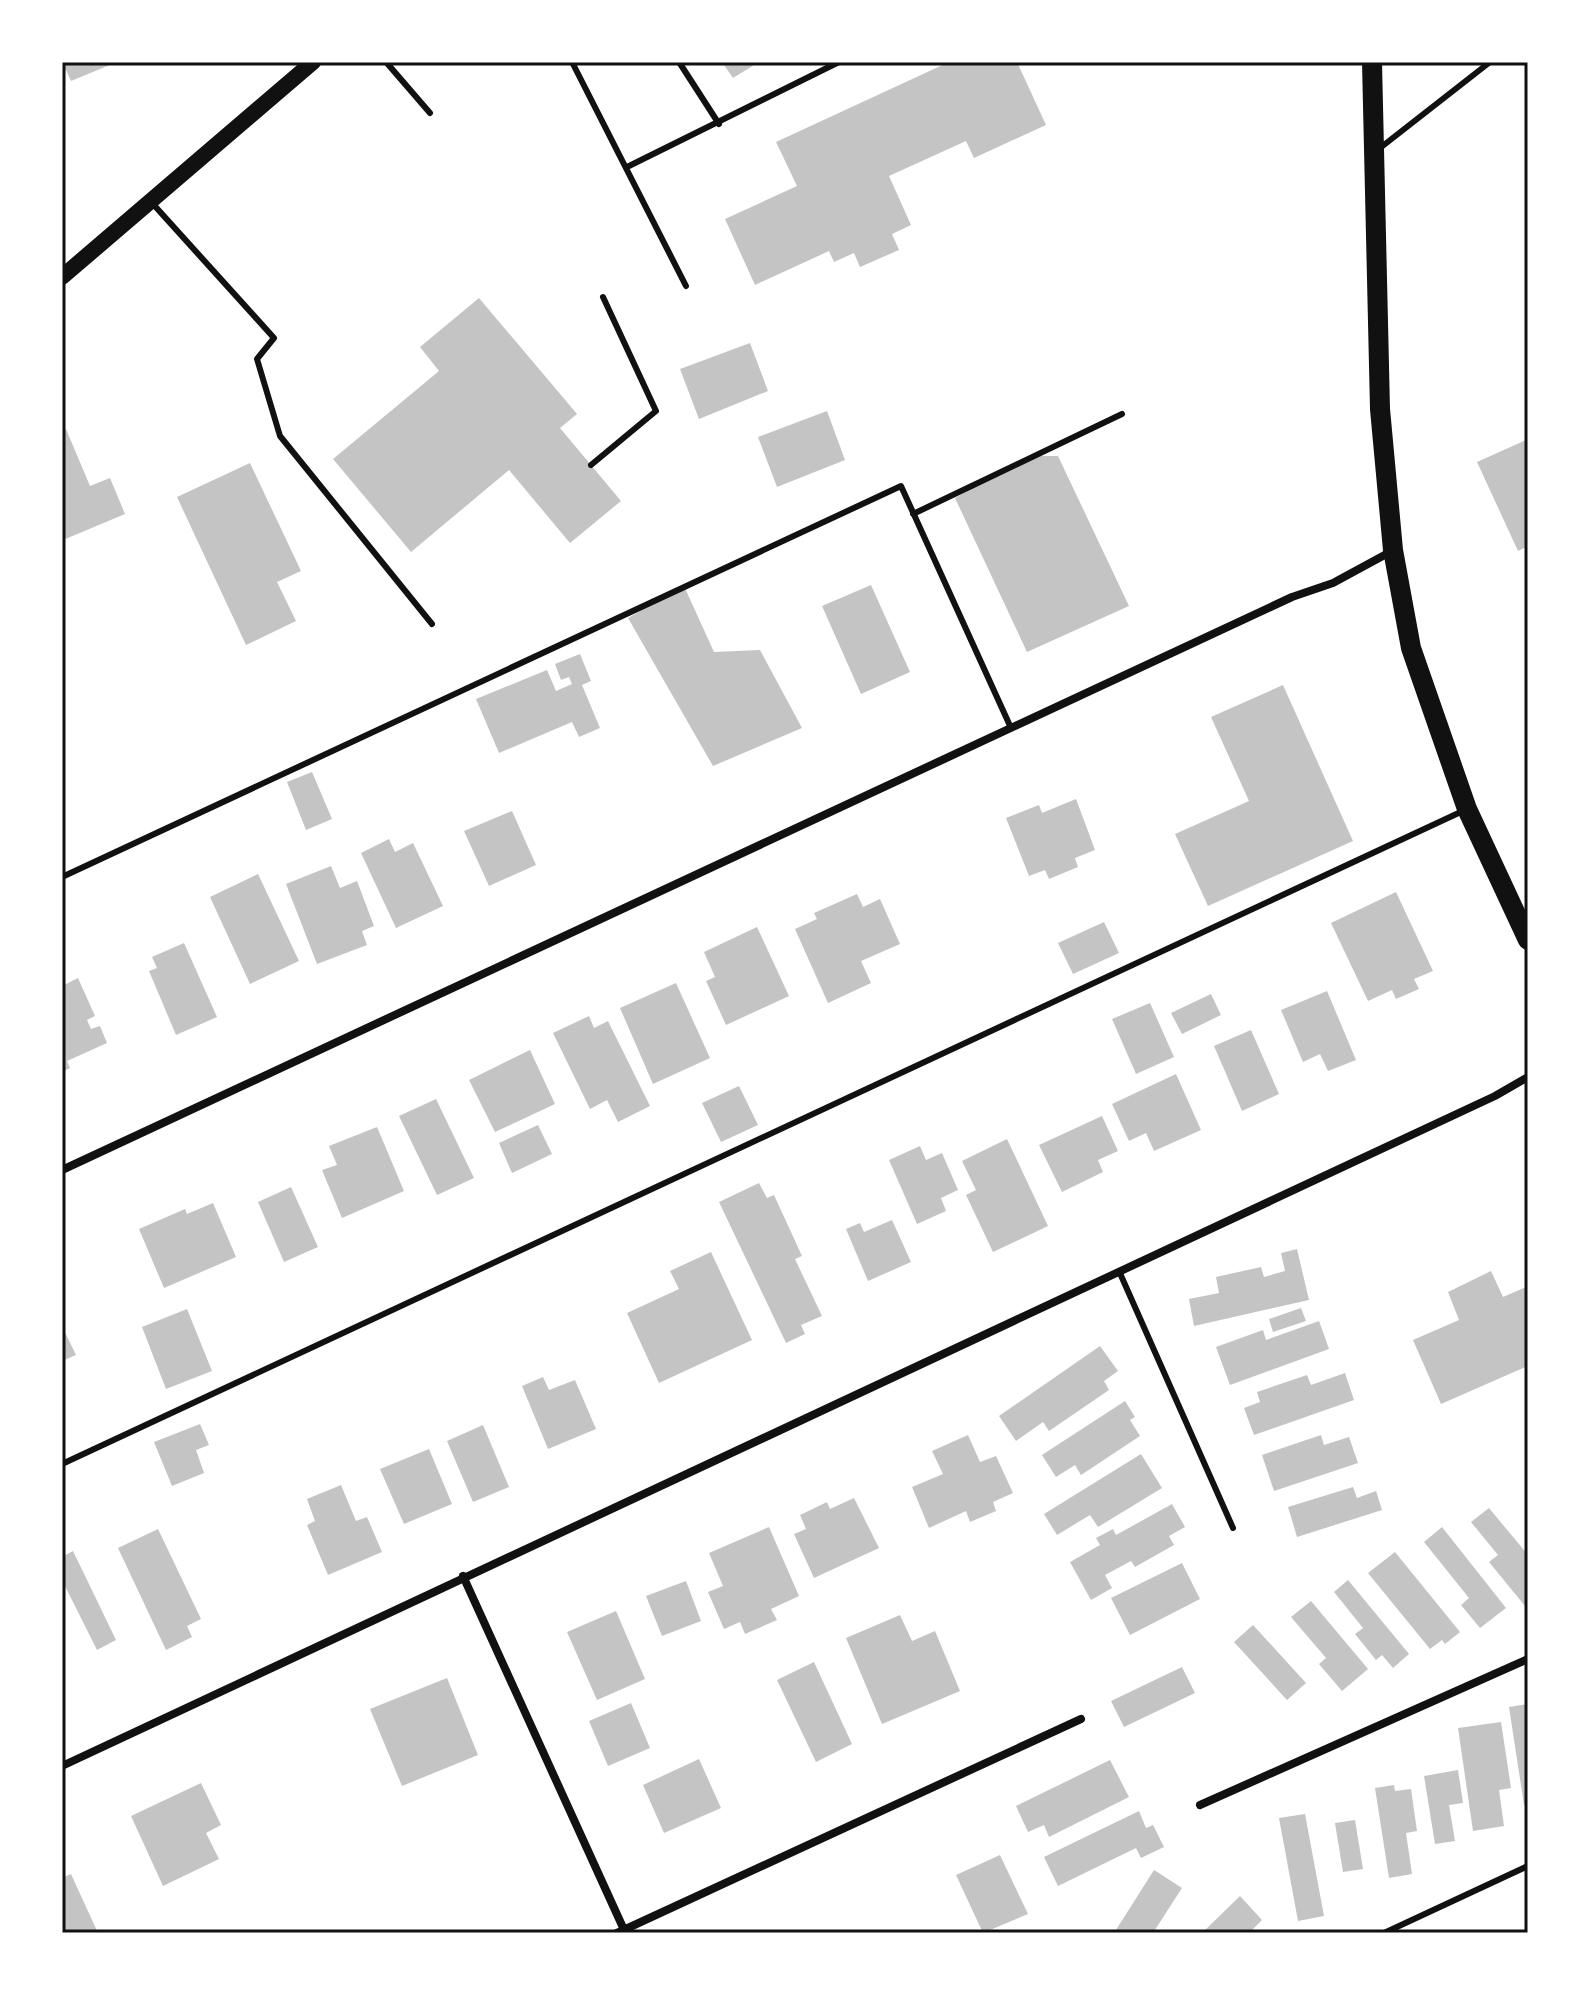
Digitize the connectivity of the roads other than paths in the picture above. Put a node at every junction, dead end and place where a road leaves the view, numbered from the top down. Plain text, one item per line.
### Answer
1 (313, 62) edge
2 (386, 62) edge
3 (572, 62) edge
4 (679, 62) edge
5 (839, 62) edge
6 (1372, 62) edge
7 (1490, 62) edge
8 (430, 113) dead end
9 (719, 124) junction
10 (1374, 152) junction
11 (627, 167) junction
12 (150, 201) junction
13 (62, 277) edge
14 (686, 286) dead end
15 (603, 297) dead end
16 (1122, 414) dead end
17 (591, 465) dead end
18 (913, 514) junction
19 (1393, 550) junction
20 (432, 624) dead end
21 (1011, 728) junction
22 (1467, 809) junction
23 (62, 877) edge
24 (1528, 940) edge
25 (1528, 1077) edge
26 (62, 1170) edge
27 (1119, 1271) junction
28 (62, 1464) edge
29 (1233, 1528) dead end
30 (463, 1576) junction
31 (1528, 1659) edge
32 (1081, 1719) dead end
33 (62, 1766) edge
34 (1200, 1805) dead end
35 (1528, 1866) edge
36 (622, 1932) edge
37 (1384, 1933) edge

1 - 12 main road
2 - 8 lane
3 - 11 lane
4 - 9 lane
5 - 9 lane
6 - 10 main road
7 - 10 lane
9 - 11 lane
10 - 19 main road
11 - 14 lane
12 - 13 main road
12 - 20 lane
15 - 17 lane
16 - 18 lane
18 - 21 lane
18 - 23 lane
19 - 21 street
19 - 22 main road
21 - 26 street
22 - 24 main road
22 - 28 lane
25 - 27 street
27 - 29 lane
27 - 30 street
30 - 33 street
30 - 36 street
31 - 34 street
32 - 36 street
35 - 37 lane

